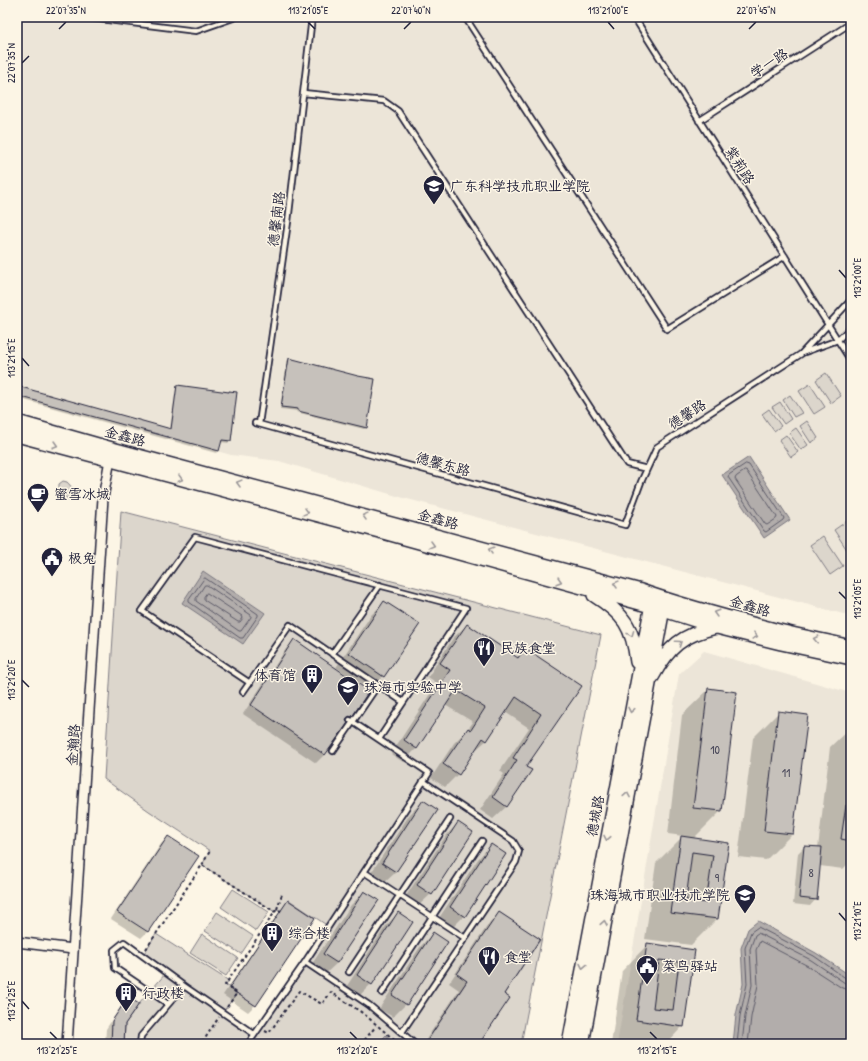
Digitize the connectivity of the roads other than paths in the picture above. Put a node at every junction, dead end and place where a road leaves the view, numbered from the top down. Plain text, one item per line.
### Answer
1 (84, 17) edge
2 (236, 17) edge
3 (312, 17) edge
4 (465, 17) edge
5 (634, 17) edge
6 (851, 23) edge
7 (303, 93) junction
8 (699, 120) junction
9 (785, 256) junction
10 (851, 300) edge
11 (828, 325) junction
12 (851, 327) edge
13 (838, 340) junction
14 (801, 354) junction
15 (851, 361) edge
16 (17, 422) edge
17 (257, 424) joint
18 (17, 435) edge
19 (111, 455) junction
20 (647, 469) junction
21 (625, 525) joint
22 (380, 586) junction
23 (584, 588) junction
24 (658, 603) junction
25 (717, 627) junction
26 (851, 648) edge
27 (332, 654) junction
28 (851, 658) edge
29 (639, 672) junction
30 (250, 683) junction
31 (378, 685) junction
32 (648, 685) junction
33 (244, 692) dead end
34 (403, 702) junction
35 (351, 721) junction
36 (379, 739) junction
37 (333, 751) dead end
38 (423, 781) junction
39 (450, 819) dead end
40 (482, 841) dead end
41 (364, 872) junction
42 (399, 895) junction
43 (432, 917) junction
44 (464, 938) junction
45 (17, 942) edge
46 (73, 949) junction
47 (305, 962) junction
48 (349, 972) dead end
49 (184, 986) junction
50 (382, 994) dead end
51 (168, 1004) junction
52 (402, 1032) junction
53 (254, 1034) junction
54 (66, 1044) edge
55 (140, 1044) edge
56 (248, 1044) edge
57 (415, 1044) edge
58 (569, 1044) edge
59 (582, 1044) edge

1 - 2 lane
3 - 7 lane, 德馨南路
4 - 9 lane
5 - 8 lane, 紫荊路
6 - 8 lane, 学一路
7 - 17 lane, 德馨南路
7 - 20 lane
8 - 9 lane, 紫荊路
9 - 11 lane, 紫荊路
10 - 11 lane, 德馨路
11 - 13 lane, 紫荊路
11 - 14 lane, 德馨路
12 - 13 lane, 德馨路
13 - 14 lane, 德馨路
13 - 15 lane, 紫荊路
14 - 20 lane, 德馨路
16 - 19 street, 金鑫路
17 - 21 lane, 德馨东路
18 -> 19 street, 金鑫路
19 -> 23 street, 金鑫路
24 -> 19 street, 金鑫路
19 - 46 street, 金瀚路
20 - 21 lane, 德馨路
22 - 27 lane
22 - 30 lane
22 - 34 lane
23 - 24 street, 金鑫路
23 -> 29 street
24 - 25 street, 金鑫路
26 -> 24 street, 金鑫路
24 - 29 street, 德城路
24 - 32 street, 德城路
25 -> 28 street, 金鑫路
32 -> 25 street
27 - 30 lane
27 - 31 lane
29 -> 58 street, 德城路
30 - 33 lane
31 - 34 lane
31 - 35 lane
59 -> 32 street, 德城路
34 - 36 lane
35 - 36 lane
35 - 37 lane
36 - 38 lane
38 - 41 lane
38 - 44 lane
39 - 42 lane
40 - 43 lane
41 - 42 lane
41 - 47 lane
42 - 43 lane
42 - 48 lane
43 - 44 lane
43 - 50 lane
44 - 52 lane
45 - 46 street
46 - 54 street, 金瀚路
47 - 52 lane
47 - 53 lane
49 - 51 lane
49 - 51 lane
49 - 53 lane
51 - 55 lane
52 - 57 lane
53 - 56 lane

